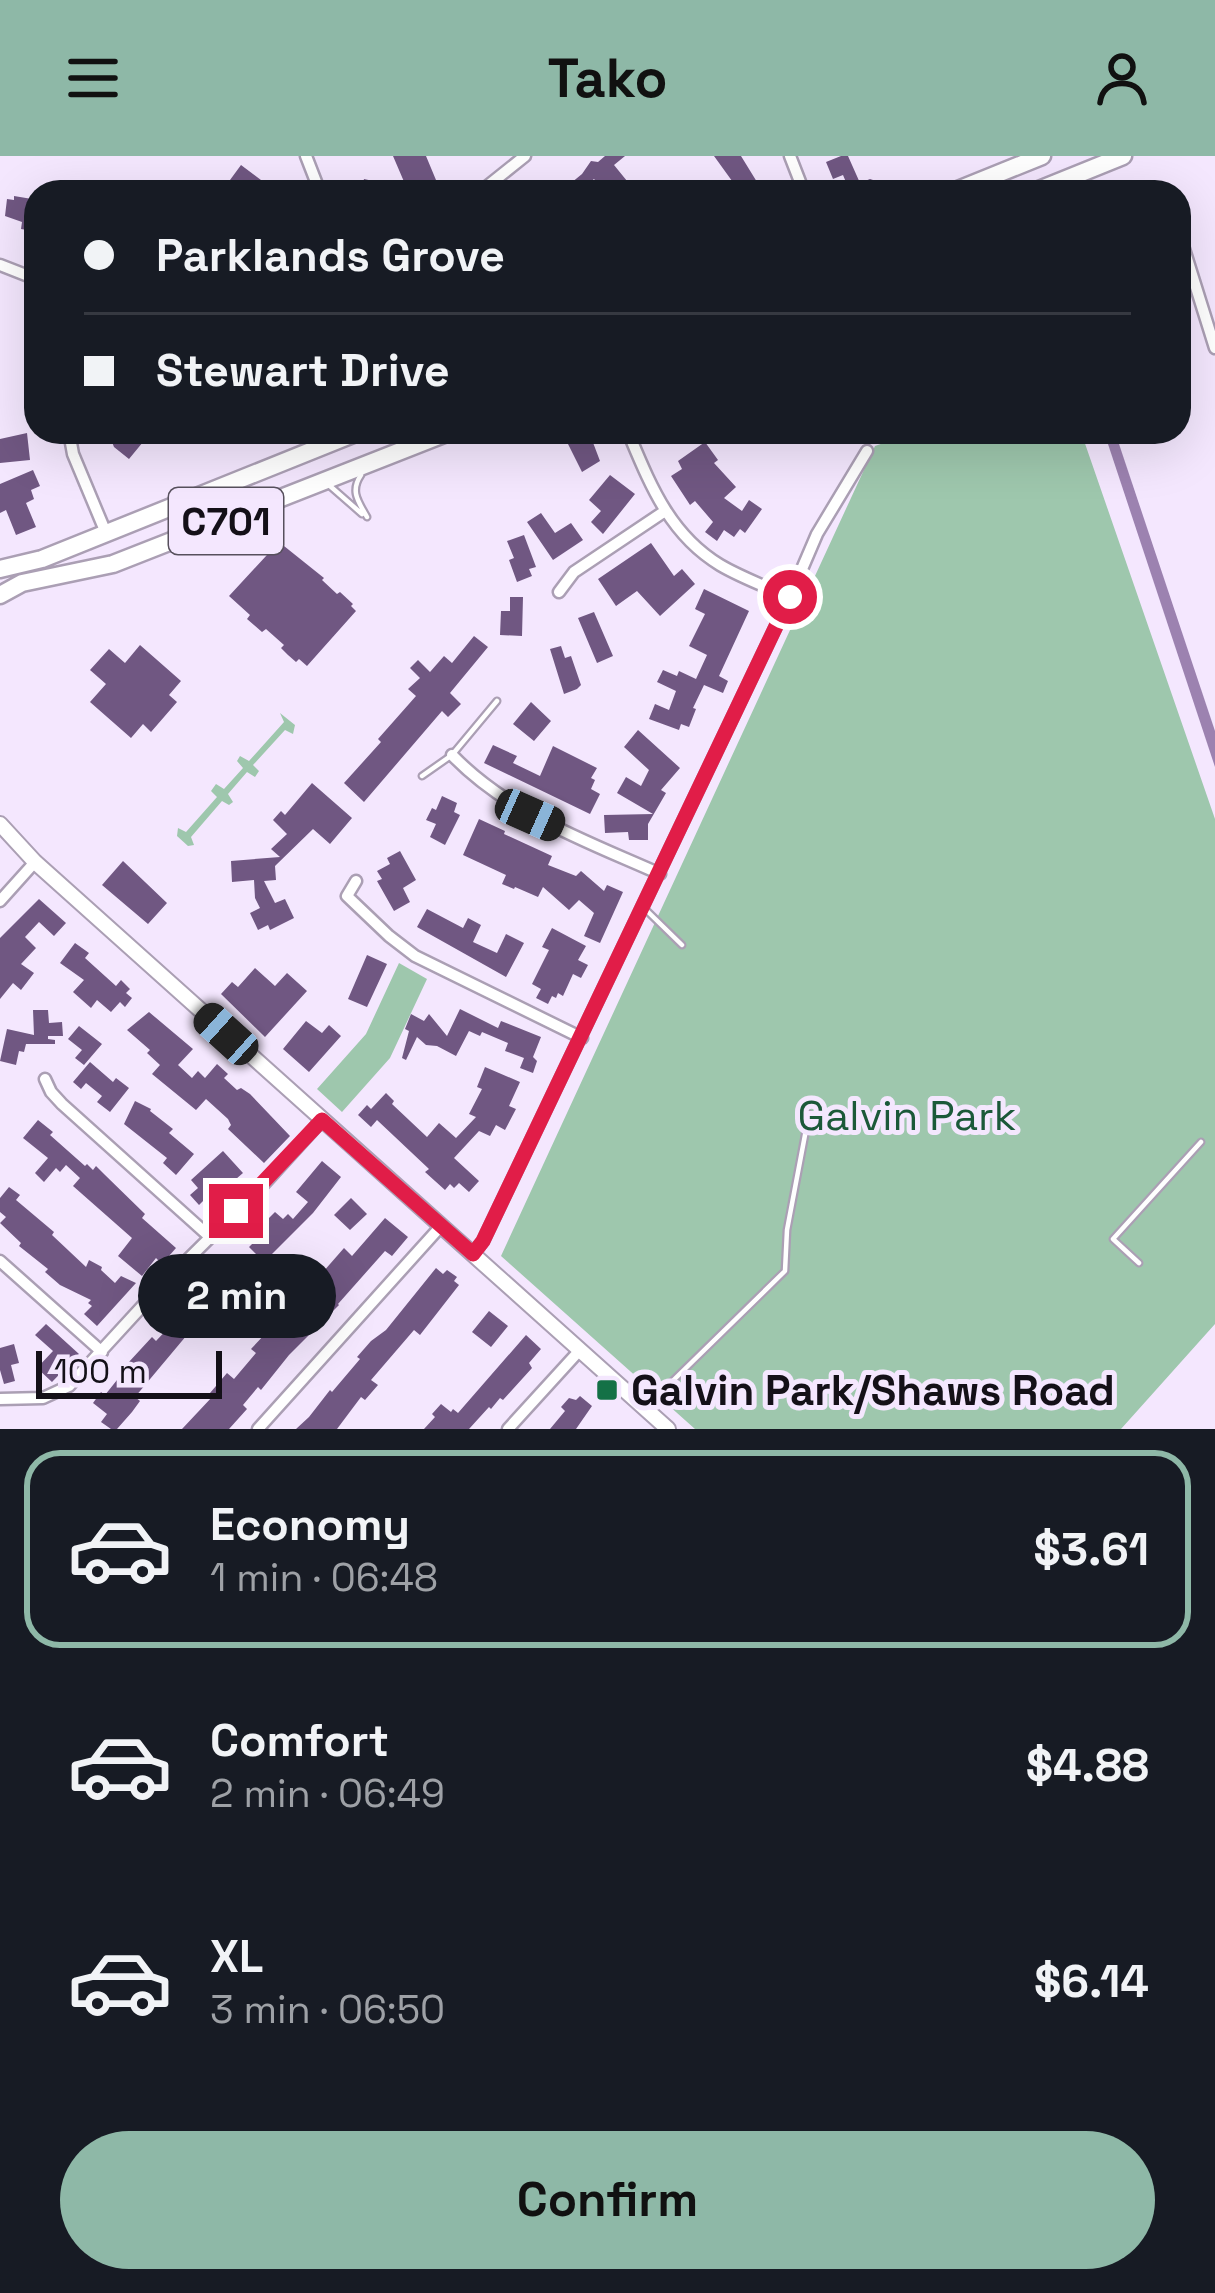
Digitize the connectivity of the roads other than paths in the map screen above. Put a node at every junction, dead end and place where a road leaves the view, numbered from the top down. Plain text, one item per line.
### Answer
1 (525, 156) edge
2 (1042, 156) edge
3 (1123, 156) edge
4 (495, 180) edge
5 (983, 180) edge
6 (1064, 180) edge
7 (1191, 271) edge
8 (1215, 348) edge
9 (71, 444) edge
10 (328, 444) edge
11 (421, 444) edge
12 (432, 444) edge
13 (634, 444) edge
14 (867, 451) dead end
15 (326, 483) junction
16 (665, 511) junction
17 (106, 533) junction
18 (0, 569) edge
19 (559, 592) dead end
20 (0, 595) edge
21 (790, 597) junction
22 (497, 701) dead end
23 (452, 755) junction
24 (422, 776) dead end
25 (1, 824) edge
26 (35, 862) junction
27 (660, 874) junction
28 (356, 881) dead end
29 (0, 901) edge
30 (643, 907) junction
31 (682, 945) dead end
32 (582, 1038) junction
33 (45, 1079) dead end
34 (809, 1114) dead end
35 (322, 1120) junction
36 (1201, 1142) dead end
37 (441, 1226) junction
38 (210, 1237) junction
39 (473, 1254) junction
40 (0, 1261) edge
41 (1139, 1263) dead end
42 (580, 1350) junction
43 (102, 1352) junction
44 (0, 1399) edge
45 (645, 1408) junction
46 (258, 1429) edge
47 (508, 1429) edge
48 (668, 1429) edge

1 - 4 street
2 - 5 main road
3 - 6 main road
7 - 8 street
9 - 17 street
10 - 17 main road, C701
11 - 15 main road, C701
12 - 15 lane
13 - 16 street
14 - 21 street
15 - 20 main road, C701
16 - 19 street
16 - 21 street
17 - 18 main road, C701
21 - 27 street
22 - 23 lane
23 - 24 lane
23 - 27 street
25 - 26 street
26 - 29 street
26 - 35 street
27 - 30 street
28 - 32 street
30 - 31 lane
30 - 32 street
32 - 39 street
33 - 38 street
34 - 45 lane
35 - 37 street
35 - 38 street
36 - 41 lane
37 - 39 street
37 - 46 street
38 - 43 street
39 - 42 street
40 - 43 street
42 - 45 street
42 - 47 street
43 - 44 street
45 - 48 street

